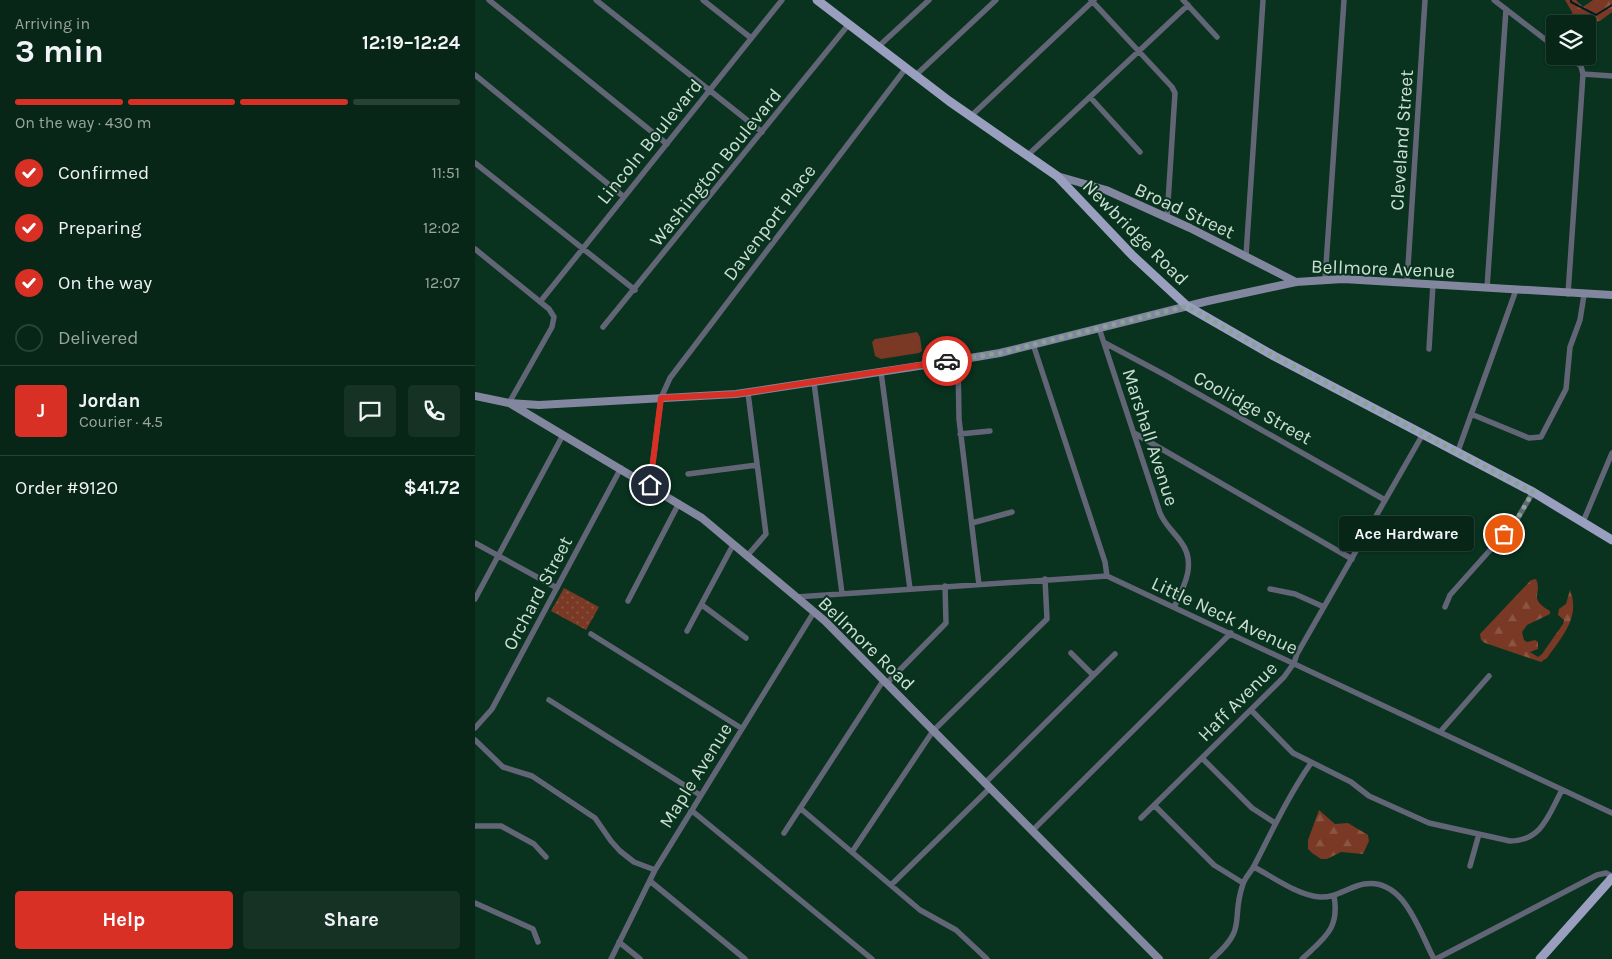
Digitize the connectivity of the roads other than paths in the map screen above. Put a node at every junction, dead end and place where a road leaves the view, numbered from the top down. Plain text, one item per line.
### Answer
1 (489, 0) edge
2 (595, 0) edge
3 (703, 0) edge
4 (782, 0) edge
5 (929, 0) edge
6 (996, 0) edge
7 (1183, 0) edge
8 (1263, 0) edge
9 (1344, 0) edge
10 (1425, 0) edge
11 (1494, 0) edge
12 (820, 1) edge
13 (1093, 1) edge
14 (603, 2) edge
15 (1188, 5) junction
16 (1506, 9) junction
17 (849, 24) junction
18 (1217, 37) dead end
19 (751, 38) junction
20 (1546, 39) edge
21 (879, 46) junction
22 (1139, 51) junction
23 (1580, 65) edge
24 (906, 68) junction
25 (1583, 74) junction
26 (475, 75) edge
27 (916, 75) junction
28 (1612, 76) edge
29 (709, 91) junction
30 (1090, 97) junction
31 (971, 116) junction
32 (762, 132) junction
33 (667, 144) junction
34 (1140, 152) dead end
35 (1028, 155) junction
36 (475, 163) edge
37 (1057, 176) junction
38 (624, 197) junction
39 (1167, 218) junction
40 (475, 249) edge
41 (582, 249) junction
42 (1246, 256) junction
43 (1325, 280) junction
44 (1296, 282) junction
45 (1407, 282) junction
46 (1433, 284) junction
47 (1487, 288) junction
48 (635, 290) junction
49 (1516, 290) junction
50 (1568, 294) junction
51 (1583, 295) junction
52 (1612, 295) edge
53 (540, 302) junction
54 (1187, 306) junction
55 (603, 328) dead end
56 (1099, 328) junction
57 (1033, 344) junction
58 (1105, 344) junction
59 (1429, 349) dead end
60 (958, 360) junction
61 (881, 372) junction
62 (814, 383) junction
63 (748, 393) junction
64 (475, 396) edge
65 (661, 398) junction
66 (509, 403) junction
67 (1471, 414) junction
68 (990, 430) dead end
69 (1134, 433) junction
70 (563, 434) junction
71 (960, 434) junction
72 (1423, 434) junction
73 (1457, 451) junction
74 (1612, 453) edge
75 (757, 465) junction
76 (621, 468) junction
77 (688, 474) dead end
78 (650, 485) junction
79 (1533, 492) junction
80 (1385, 500) junction
81 (679, 503) junction
82 (1012, 512) dead end
83 (1583, 522) junction
84 (972, 523) junction
85 (1612, 540) edge
86 (475, 543) edge
87 (733, 545) junction
88 (498, 556) junction
89 (747, 556) junction
90 (1352, 558) junction
91 (1107, 576) junction
92 (1045, 579) junction
93 (979, 585) junction
94 (945, 586) junction
95 (557, 588) junction
96 (910, 589) junction
97 (1270, 589) dead end
98 (842, 593) junction
99 (796, 597) junction
100 (475, 599) edge
101 (628, 601) dead end
102 (702, 605) junction
103 (1174, 607) junction
104 (1445, 607) dead end
105 (1324, 608) junction
106 (814, 612) junction
107 (687, 631) dead end
108 (591, 634) dead end
109 (1231, 634) junction
110 (746, 638) dead end
111 (1071, 653) dead end
112 (1115, 654) dead end
113 (1294, 663) junction
114 (1093, 675) junction
115 (1489, 676) dead end
116 (885, 682) junction
117 (549, 700) dead end
118 (1251, 710) junction
119 (475, 728) edge
120 (741, 728) junction
121 (933, 731) junction
122 (1440, 732) junction
123 (475, 740) edge
124 (1202, 758) junction
125 (1311, 763) junction
126 (987, 786) junction
127 (1562, 790) junction
128 (700, 795) junction
129 (1154, 805) junction
130 (800, 808) junction
131 (691, 810) junction
132 (1612, 813) edge
133 (1141, 818) dead end
134 (1275, 823) junction
135 (475, 826) edge
136 (1032, 831) junction
137 (784, 832) dead end
138 (1479, 834) junction
139 (852, 852) junction
140 (546, 857) dead end
141 (1471, 866) dead end
142 (1254, 867) junction
143 (655, 870) junction
144 (1612, 877) edge
145 (650, 881) junction
146 (1243, 883) junction
147 (891, 886) junction
148 (1335, 896) junction
149 (475, 903) edge
150 (538, 942) dead end
151 (619, 942) junction
152 (611, 959) edge
153 (640, 959) edge
154 (745, 959) edge
155 (872, 959) edge
156 (987, 959) edge
157 (1159, 959) edge
158 (1212, 959) edge
159 (1302, 959) edge
160 (1435, 959) edge
161 (1540, 959) edge

1 - 33 street
2 - 14 street
3 - 19 street
4 - 19 street, Lincoln Boulevard
5 - 21 street
6 - 27 street
7 - 15 street
8 - 42 street
9 - 43 street
10 - 45 street, Cleveland Street
11 - 16 street
12 - 17 main road, Newbridge Road
13 - 22 street
13 - 31 street
14 - 29 street
15 - 18 street
15 - 22 street
16 - 20 street
16 - 47 street
17 - 21 main road, Newbridge Road
17 - 32 street, Washington Boulevard
19 - 29 street, Lincoln Boulevard
21 - 24 main road, Newbridge Road
22 - 30 street
22 - 39 street
23 - 25 street
24 - 27 main road, Newbridge Road
24 - 65 street, Davenport Place
25 - 28 street
25 - 50 street
26 - 38 street
27 - 31 main road, Newbridge Road
29 - 32 street
29 - 33 street, Lincoln Boulevard
30 - 34 street
30 - 35 street
31 - 35 main road, Newbridge Road
32 - 48 street, Washington Boulevard
33 - 38 street, Lincoln Boulevard
35 - 37 main road, Newbridge Road
36 - 41 street
37 - 39 main road, Broad Street
37 - 54 main road, Newbridge Road
38 - 41 street, Lincoln Boulevard
39 - 42 main road, Broad Street
40 - 53 street
41 - 48 street
41 - 53 street, Lincoln Boulevard
42 - 44 main road, Broad Street
43 - 44 main road, Bellmore Avenue
43 - 45 main road, Bellmore Avenue
44 - 54 main road, Bellmore Avenue
45 - 46 main road, Bellmore Avenue
46 - 47 main road, Bellmore Avenue
46 - 59 street
47 - 49 main road, Bellmore Avenue
48 - 55 street, Washington Boulevard
49 - 50 main road, Bellmore Avenue
49 - 67 street
50 - 51 main road, Bellmore Avenue
51 - 52 main road, Bellmore Avenue
51 - 67 street
53 - 66 street
54 - 56 main road, Bellmore Avenue
54 - 72 main road, Newbridge Road
56 - 57 main road, Bellmore Avenue
56 - 58 street, Marshall Avenue
57 - 60 main road, Bellmore Avenue
57 - 91 street
58 - 69 street, Marshall Avenue
58 - 80 street, Coolidge Street
60 - 61 main road, Bellmore Avenue
60 - 71 street
61 - 62 main road, Bellmore Avenue
61 - 96 street
62 - 63 main road, Bellmore Avenue
62 - 98 street
63 - 65 main road, Bellmore Avenue
63 - 75 street
64 - 66 main road, Bellmore Avenue
65 - 66 main road, Bellmore Avenue
65 - 78 street, Davenport Place
66 - 70 main road, Bellmore Road
67 - 73 street
68 - 71 street
69 - 90 street
69 - 103 street, Marshall Avenue
70 - 76 main road, Bellmore Road
70 - 88 street
71 - 84 street
72 - 73 main road, Newbridge Road
72 - 80 street, Haff Avenue
73 - 79 main road, Newbridge Road
74 - 83 street
75 - 77 street
75 - 89 street
76 - 78 main road, Bellmore Road
76 - 95 street, Orchard Street
78 - 81 main road, Bellmore Road
79 - 83 main road, Newbridge Road
79 - 104 street
80 - 90 street, Haff Avenue
81 - 87 main road, Bellmore Road
81 - 101 street
82 - 84 street
83 - 85 main road, Newbridge Road
84 - 93 street
86 - 88 street
87 - 89 main road, Bellmore Road
87 - 102 street
88 - 95 street
88 - 100 street
89 - 99 main road, Bellmore Road
90 - 105 street, Haff Avenue
91 - 92 street, Little Neck Avenue
91 - 103 street, Little Neck Avenue
92 - 93 street, Little Neck Avenue
92 - 121 street
93 - 94 street, Little Neck Avenue
94 - 96 street, Little Neck Avenue
94 - 116 street
95 - 119 street, Orchard Street
96 - 98 street, Little Neck Avenue
97 - 105 street
98 - 99 street, Little Neck Avenue
99 - 106 main road, Bellmore Road
102 - 107 street
102 - 110 street
103 - 109 street, Little Neck Avenue
105 - 113 street, Haff Avenue
106 - 116 main road, Bellmore Road
106 - 120 street, Maple Avenue
108 - 120 street
109 - 113 street, Little Neck Avenue
109 - 136 street
111 - 114 street
112 - 114 street
113 - 118 street, Haff Avenue
113 - 122 street, Little Neck Avenue
114 - 126 street
115 - 122 street
116 - 121 main road, Bellmore Road
116 - 130 street
117 - 128 street
118 - 124 street, Haff Avenue
118 - 125 street
120 - 128 street, Maple Avenue
121 - 126 main road, Bellmore Road
121 - 139 street
122 - 127 street, Little Neck Avenue
123 - 143 street
124 - 129 street, Haff Avenue
124 - 134 street
125 - 134 street
125 - 138 street
126 - 136 main road, Bellmore Road
126 - 147 street
127 - 132 street, Little Neck Avenue
127 - 138 street
128 - 131 street, Maple Avenue
129 - 133 street, Haff Avenue
129 - 146 street
130 - 137 street
130 - 139 street
131 - 143 street, Maple Avenue
131 - 155 street
134 - 142 street
135 - 140 street
136 - 157 main road, Bellmore Road
138 - 141 street
139 - 147 street
142 - 146 street
142 - 148 street
143 - 145 street, Maple Avenue
144 - 160 street
144 - 161 main road
145 - 151 street, Maple Avenue
145 - 154 street
146 - 158 street
147 - 156 street
148 - 159 street
148 - 160 street
149 - 150 street
151 - 152 street, Maple Avenue
151 - 153 street

